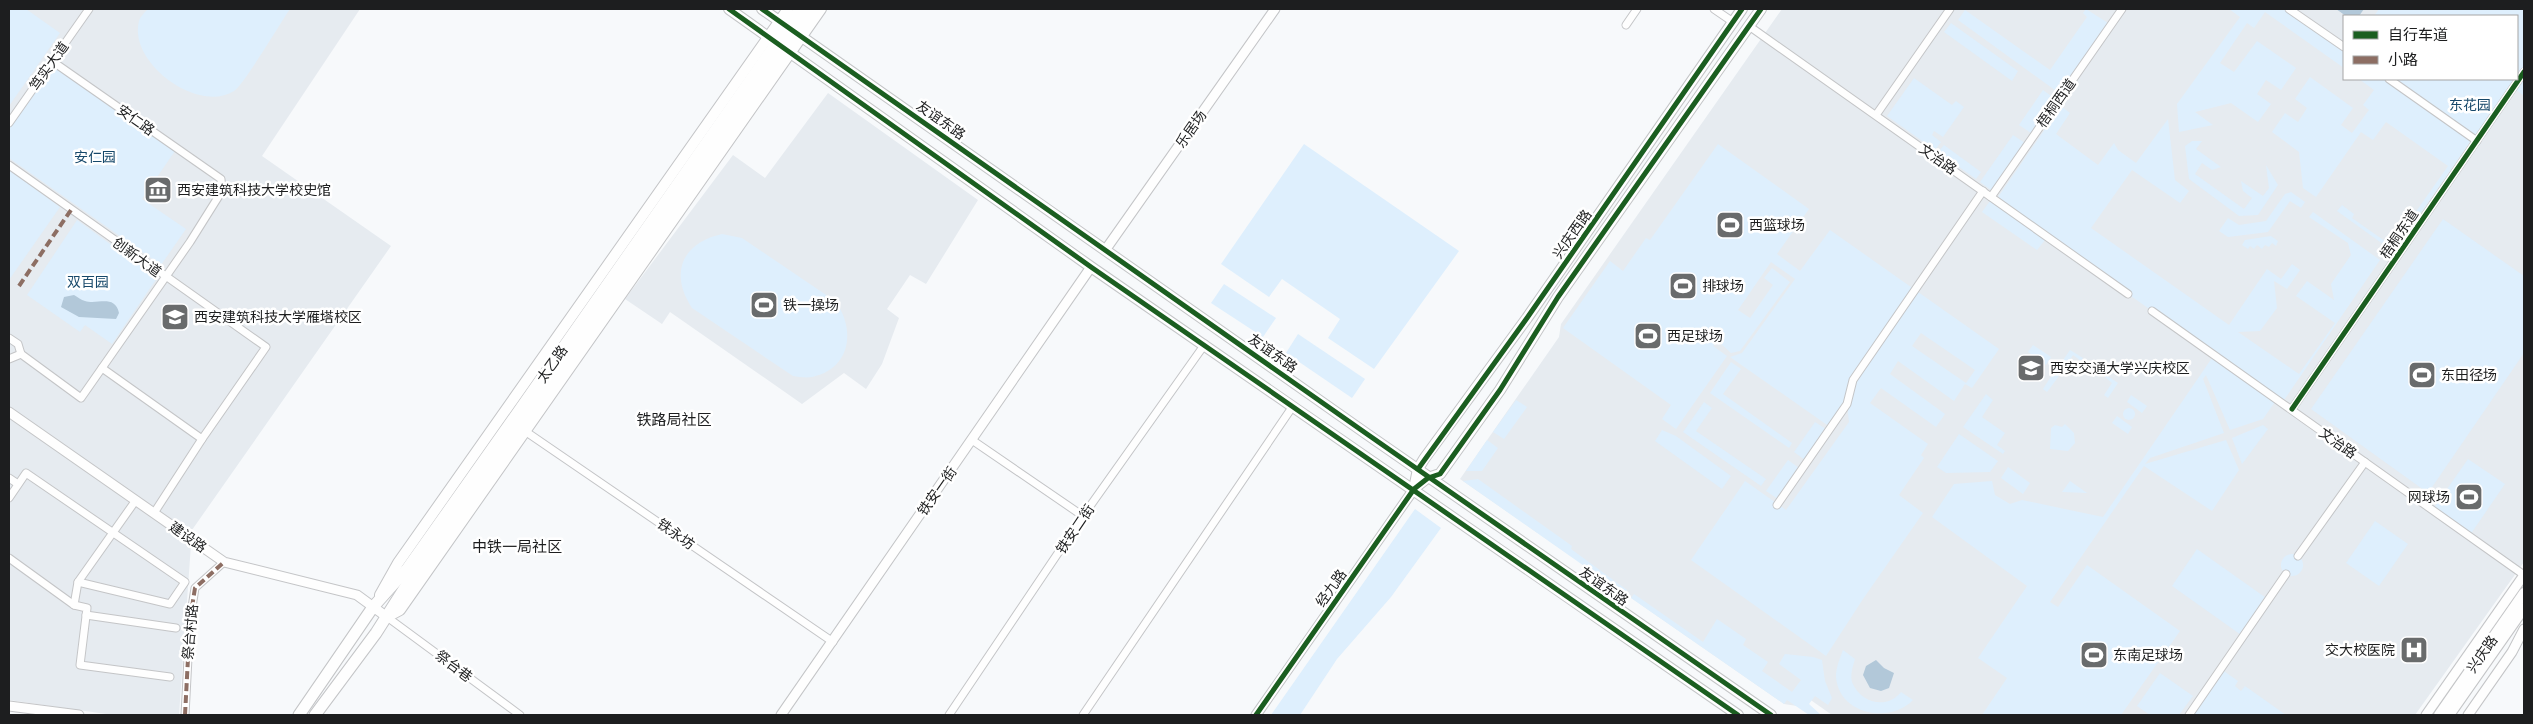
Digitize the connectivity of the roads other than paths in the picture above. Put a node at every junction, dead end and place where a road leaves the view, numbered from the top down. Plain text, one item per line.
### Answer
1 (89, 9) edge
2 (728, 9) edge
3 (762, 9) edge
4 (788, 9) edge
5 (800, 9) edge
6 (812, 9) edge
7 (821, 9) edge
8 (1275, 9) edge
9 (1637, 9) edge
10 (1714, 9) edge
11 (1742, 9) edge
12 (1761, 9) edge
13 (1950, 9) edge
14 (2122, 9) edge
15 (2289, 9) edge
16 (1733, 22) junction
17 (1626, 25) dead end
18 (1749, 26) junction
19 (791, 29) junction
20 (780, 44) junction
21 (2343, 46) edge
22 (52, 60) junction
23 (2524, 72) edge
24 (2390, 80) edge
25 (1876, 115) junction
26 (9, 123) edge
27 (2476, 141) junction
28 (9, 166) edge
29 (1983, 191) junction
30 (1991, 197) junction
31 (1106, 249) junction
32 (1091, 266) junction
33 (164, 277) junction
34 (2128, 294) dead end
35 (2152, 311) dead end
36 (9, 338) edge
37 (1204, 344) junction
38 (21, 354) junction
39 (9, 359) edge
40 (102, 368) junction
41 (1293, 406) junction
42 (2292, 409) junction
43 (9, 412) edge
44 (521, 429) junction
45 (202, 439) junction
46 (972, 440) junction
47 (2365, 462) junction
48 (1418, 469) junction
49 (9, 478) edge
50 (1428, 478) junction
51 (18, 484) junction
52 (1414, 489) junction
53 (9, 498) edge
54 (136, 500) junction
55 (1777, 505) dead end
56 (154, 513) junction
57 (1083, 516) junction
58 (113, 532) junction
59 (2298, 556) dead end
60 (9, 558) edge
61 (224, 562) junction
62 (2286, 574) dead end
63 (2524, 575) edge
64 (78, 582) junction
65 (2524, 593) edge
66 (74, 605) junction
67 (373, 607) junction
68 (2524, 608) edge
69 (86, 615) junction
70 (388, 617) junction
71 (2512, 625) junction
72 (176, 628) dead end
73 (2524, 632) edge
74 (833, 642) junction
75 (170, 678) dead end
76 (9, 706) edge
77 (322, 711) edge
78 (79, 715) edge
79 (186, 715) edge
80 (299, 715) edge
81 (315, 715) edge
82 (520, 715) edge
83 (781, 715) edge
84 (949, 715) edge
85 (1083, 715) edge
86 (1256, 715) edge
87 (1738, 715) edge
88 (1771, 715) edge
89 (2189, 715) edge
90 (2426, 715) edge
91 (2439, 715) edge
92 (2449, 715) edge
93 (2468, 715) edge

1 - 22 street, 笃实大道
2 - 20 main road
3 - 19 main road, 友谊东路
4 - 19 main road
5 - 19 main road, 太乙路
6 - 19 main road, 太乙路
7 - 19 main road
8 - 31 street, 乐居场
9 - 17 street
10 - 16 street
11 - 16 main road, 兴庆西路
12 - 18 main road, 兴庆西路
13 - 25 street
14 - 30 street, 梧桐西道
15 - 21 street
16 - 48 main road, 兴庆西路
18 - 25 street, 文治路
18 - 50 main road, 兴庆西路
19 - 20 main road, 太乙路
19 - 20 main road
19 - 31 main road, 友谊东路
20 - 32 main road
20 - 44 main road, 太乙路
20 - 67 main road, 太乙路
22 - 26 street, 笃实大道
22 - 33 street, 安仁路
23 - 27 street, 梧桐东道
24 - 27 street
25 - 29 street, 文治路
27 - 42 street, 梧桐东道
28 - 33 street, 创新大道
29 - 30 street, 文治路
29 - 55 street
30 - 34 street, 文治路
31 - 48 main road, 友谊东路
32 - 37 main road
32 - 46 street, 铁安一街
33 - 40 street
33 - 45 street, 创新大道
35 - 42 street, 文治路
36 - 38 street
37 - 41 main road
37 - 57 street, 铁安二街
38 - 39 street
38 - 40 street
40 - 45 street
41 - 52 main road
41 - 85 street
42 - 47 street, 文治路
43 - 54 street, 建设路
44 - 70 main road, 太乙路
44 - 74 street, 铁永坊
45 - 56 street
46 - 57 street
46 - 74 street, 铁安一街
47 - 59 street
47 - 63 street, 文治路
48 - 50 main road, 友谊东路
48 - 52 main road
49 - 51 street
50 - 52 street, 经九路
50 - 88 main road, 友谊东路
51 - 53 street
51 - 58 street
52 - 86 street, 经九路
52 - 87 main road
54 - 56 street, 建设路
54 - 58 street
56 - 61 street, 建设路
57 - 84 street, 铁安二街
58 - 64 street
58 - 64 street
60 - 66 street
61 - 67 street, 建设路
61 - 79 street, 祭台村路
62 - 89 street
63 - 90 street
64 - 66 street
65 - 91 main road, 兴庆路
66 - 69 street
67 - 70 street, 建设路
67 - 80 main road, 太乙路
68 - 71 main road, 兴庆路
69 - 72 street
69 - 75 street
70 - 77 main road, 太乙路
70 - 82 street, 祭台巷
71 - 73 street
71 - 92 main road, 兴庆路
73 - 93 street
74 - 83 street, 铁安一街
76 - 78 street
77 - 81 main road, 太乙路

